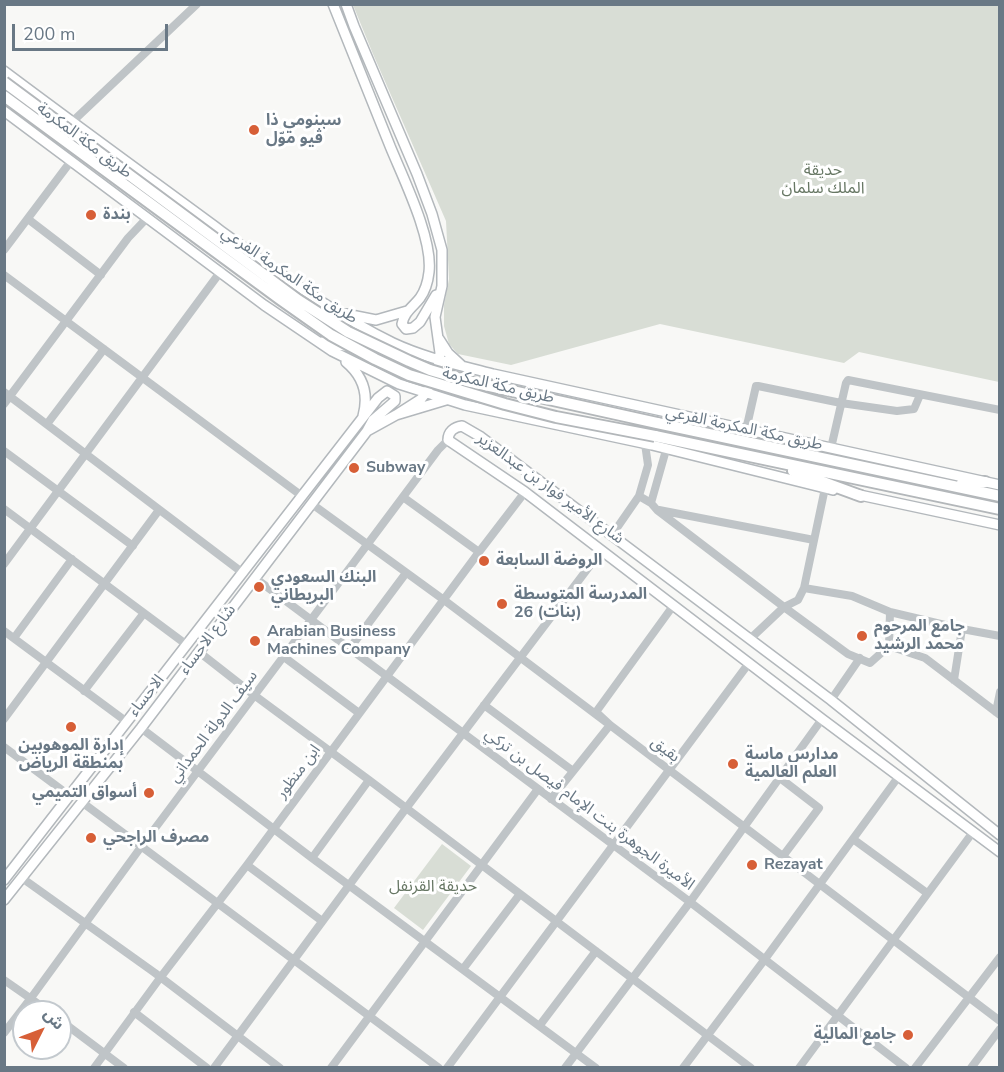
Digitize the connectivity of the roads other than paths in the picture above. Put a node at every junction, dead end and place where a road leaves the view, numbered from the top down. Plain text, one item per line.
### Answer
1 (197, 4) edge
2 (333, 4) edge
3 (346, 4) edge
4 (4, 71) edge
5 (4, 82) edge
6 (380, 88) junction
7 (368, 92) junction
8 (4, 96) edge
9 (4, 111) edge
10 (72, 122) junction
11 (71, 161) junction
12 (147, 218) junction
13 (27, 219) junction
14 (4, 250) edge
15 (221, 271) junction
16 (4, 275) edge
17 (101, 275) junction
18 (284, 276) junction
19 (442, 279) junction
20 (264, 305) junction
21 (407, 311) junction
22 (338, 312) junction
23 (66, 320) junction
24 (420, 322) junction
25 (438, 337) junction
26 (316, 340) junction
27 (393, 343) junction
28 (104, 349) junction
29 (332, 351) junction
30 (439, 361) junction
31 (458, 365) junction
32 (477, 370) junction
33 (437, 371) junction
34 (143, 378) junction
35 (399, 384) junction
36 (387, 391) junction
37 (426, 393) junction
38 (7, 394) edge
39 (920, 395) junction
40 (448, 400) junction
41 (841, 403) junction
42 (4, 404) edge
43 (461, 404) junction
44 (999, 410) edge
45 (396, 415) junction
46 (362, 418) junction
47 (47, 424) junction
48 (368, 430) junction
49 (746, 430) junction
50 (448, 440) junction
51 (645, 444) junction
52 (831, 448) junction
53 (666, 450) junction
54 (4, 451) edge
55 (735, 453) junction
56 (86, 454) junction
57 (845, 462) junction
58 (985, 482) junction
59 (999, 485) edge
60 (825, 488) junction
61 (58, 491) junction
62 (525, 492) junction
63 (639, 495) junction
64 (302, 496) junction
65 (861, 496) junction
66 (999, 496) edge
67 (403, 497) junction
68 (651, 503) junction
69 (312, 504) junction
70 (4, 509) edge
71 (999, 509) edge
72 (159, 510) junction
73 (657, 510) junction
74 (999, 525) edge
75 (31, 529) junction
76 (612, 535) junction
77 (814, 540) junction
78 (367, 545) junction
79 (133, 546) junction
80 (601, 551) junction
81 (479, 552) junction
82 (72, 559) junction
83 (4, 564) edge
84 (243, 573) junction
85 (406, 573) junction
86 (255, 578) junction
87 (105, 584) junction
88 (804, 588) junction
89 (444, 600) junction
90 (673, 606) junction
91 (783, 607) junction
92 (890, 612) junction
93 (144, 613) junction
94 (311, 619) junction
95 (962, 629) junction
96 (4, 631) edge
97 (999, 636) edge
98 (14, 638) junction
99 (750, 639) junction
100 (187, 645) junction
101 (889, 646) junction
102 (350, 648) junction
103 (199, 652) junction
104 (284, 657) junction
105 (520, 657) junction
106 (860, 658) junction
107 (46, 663) junction
108 (749, 663) junction
109 (387, 676) junction
110 (954, 680) junction
111 (84, 691) junction
112 (999, 692) edge
113 (254, 695) junction
114 (831, 700) junction
115 (484, 705) junction
116 (359, 713) junction
117 (998, 713) edge
118 (4, 719) edge
119 (822, 719) junction
120 (127, 722) junction
121 (610, 725) junction
122 (141, 728) junction
123 (463, 733) junction
124 (4, 747) edge
125 (331, 752) junction
126 (573, 771) junction
127 (669, 771) junction
128 (198, 772) junction
129 (899, 776) junction
130 (780, 778) junction
131 (369, 780) junction
132 (538, 789) junction
133 (70, 796) junction
134 (551, 799) junction
135 (83, 803) junction
136 (406, 808) junction
137 (744, 826) junction
138 (274, 829) junction
139 (973, 832) junction
140 (999, 835) edge
141 (853, 839) junction
142 (614, 845) junction
143 (141, 846) junction
144 (999, 852) edge
145 (783, 856) junction
146 (312, 858) junction
147 (247, 865) junction
148 (482, 865) junction
149 (8, 869) edge
150 (22, 878) junction
151 (4, 880) edge
152 (820, 884) junction
153 (348, 885) junction
154 (927, 893) junction
155 (520, 894) junction
156 (4, 900) edge
157 (690, 902) junction
158 (218, 903) junction
159 (322, 921) junction
160 (557, 921) junction
161 (86, 923) junction
162 (425, 940) junction
163 (893, 940) junction
164 (596, 951) junction
165 (999, 957) edge
166 (293, 959) junction
167 (765, 959) junction
168 (464, 969) junction
169 (160, 978) junction
170 (632, 979) junction
171 (4, 980) edge
172 (500, 996) junction
173 (31, 998) junction
174 (969, 998) junction
175 (34, 1000) edge
176 (134, 1012) junction
177 (369, 1016) junction
178 (838, 1016) junction
179 (999, 1021) edge
180 (540, 1025) junction
181 (72, 1029) edge
182 (999, 1029) edge
183 (4, 1033) edge
184 (707, 1035) junction
185 (238, 1036) junction
186 (105, 1053) junction
187 (577, 1053) junction
188 (94, 1068) edge
189 (124, 1068) edge
190 (207, 1068) edge
191 (214, 1068) edge
192 (280, 1068) edge
193 (331, 1068) edge
194 (439, 1068) edge
195 (447, 1068) edge
196 (565, 1068) edge
197 (596, 1068) edge
198 (683, 1068) edge
199 (751, 1068) edge
200 (799, 1068) edge
201 (906, 1068) edge
202 (915, 1068) edge
203 (971, 1068) edge

1 - 10 street
2 - 7 main road
3 - 6 main road
4 - 10 main road, طريق مكة المكرمة الفرعي
5 - 57 highway, طريق مكة المكرمة, bridge
6 - 7 main road
6 - 19 main road
7 - 21 main road
8 - 55 highway, طريق مكة المكرمة, bridge
9 - 11 main road, طريق مكة المكرمة الفرعي
10 - 18 main road, طريق مكة المكرمة الفرعي
11 - 12 main road, طريق مكة المكرمة الفرعي
11 - 13 street
12 - 15 main road, طريق مكة المكرمة الفرعي
12 - 17 street
13 - 14 street
13 - 17 street
15 - 20 main road, طريق مكة المكرمة الفرعي
15 - 34 street
16 - 23 street
17 - 23 street
18 - 20 main road
18 - 22 main road, طريق مكة المكرمة الفرعي
19 - 24 main road
19 - 25 main road
20 - 26 main road, طريق مكة المكرمة الفرعي
21 - 22 main road
21 - 24 main road
22 - 27 main road, طريق مكة المكرمة الفرعي
23 - 28 street
23 - 38 street
24 - 27 main road
25 - 30 main road
25 - 31 main road
26 - 27 main road
26 - 29 main road, طريق مكة المكرمة الفرعي
27 - 30 main road, طريق مكة المكرمة الفرعي
28 - 34 street
28 - 47 street
29 - 35 main road, طريق مكة المكرمة الفرعي
29 - 46 main road
30 - 31 main road, طريق مكة المكرمة الفرعي
30 - 33 main road
31 - 32 main road, طريق مكة المكرمة الفرعي
31 - 33 main road
32 - 43 main road
32 - 49 main road, طريق مكة المكرمة الفرعي
33 - 35 main road
33 - 37 main road
34 - 56 street
34 - 64 street
35 - 36 main road
35 - 37 main road, طريق مكة المكرمة الفرعي
36 - 46 main road, الاحساء
36 - 48 main road, شارع الاحساء
37 - 40 main road, طريق مكة المكرمة الفرعي
37 - 45 main road
38 - 42 street
38 - 47 street
39 - 41 street
39 - 41 street
39 - 44 street
40 - 43 main road, طريق مكة المكرمة الفرعي
40 - 45 main road
41 - 49 street
41 - 52 street
43 - 51 main road, طريق مكة المكرمة الفرعي
45 - 48 main road
46 - 64 main road, الاحساء
47 - 56 street
48 - 69 main road, شارع الاحساء
49 - 52 main road, طريق مكة المكرمة الفرعي
50 - 62 main road, شارع الأمير فواز بن عبدالعزير
50 - 67 street, سيف الدولة الحمداني
50 - 76 main road, شارع الأمير فواز بن عبدالعزير
51 - 53 main road, طريق مكة المكرمة الفرعي
51 - 63 street
52 - 58 main road, طريق مكة المكرمة الفرعي
53 - 60 main road, طريق مكة المكرمة الفرعي
53 - 68 street
54 - 61 street
55 - 65 highway
55 - 71 highway, طريق مكة المكرمة
56 - 61 street
56 - 72 street
57 - 58 highway
57 - 66 highway, طريق مكة المكرمة
58 - 59 main road, طريق مكة المكرمة الفرعي
60 - 65 main road, طريق مكة المكرمة الفرعي
60 - 77 street
61 - 75 street
61 - 79 street
62 - 80 main road, شارع الأمير فواز بن عبدالعزير
62 - 81 street, ابن منظور
63 - 68 street
63 - 76 street
64 - 84 main road, الاحساء
65 - 74 main road, طريق مكة المكرمة الفرعي
67 - 78 street, سيف الدولة الحمداني
67 - 81 street
68 - 73 street
69 - 78 street, بقيق
69 - 86 main road, شارع الاحساء
70 - 75 street
72 - 79 street
72 - 84 street
73 - 77 street
73 - 91 street
75 - 82 street
75 - 83 street
76 - 99 main road, شارع الأمير فواز بن عبدالعزير
77 - 88 street
78 - 85 street, بقيق
78 - 94 street, سيف الدولة الحمداني
79 - 87 street
80 - 90 main road, شارع الأمير فواز بن عبدالعزير
80 - 105 street
81 - 89 street, ابن منظور
82 - 87 street
82 - 98 street
84 - 100 main road, الاحساء
85 - 89 street, بقيق
85 - 102 street
86 - 94 street, الأميرة الجوهرة بنت الإمام فيصل بن تركي
86 - 103 main road, شارع الاحساء
87 - 93 street
87 - 107 street
88 - 91 street
88 - 92 street
89 - 105 street, بقيق
89 - 109 street, ابن منظور
90 - 108 main road, شارع الأمير فواز بن عبدالعزير
90 - 121 street
91 - 99 street
91 - 106 street
92 - 95 street
92 - 101 street
93 - 100 street
93 - 111 street
94 - 102 street, الأميرة الجوهرة بنت الإمام فيصل بن تركي
94 - 104 street, سيف الدولة الحمداني
95 - 97 street
95 - 110 street
96 - 98 street
98 - 107 street
99 - 114 main road, شارع الأمير فواز بن عبدالعزير
100 - 120 main road, الاحساء
101 - 106 street
101 - 110 street
102 - 109 street, الأميرة الجوهرة بنت الإمام فيصل بن تركي
103 - 113 street
103 - 122 main road, شارع الاحساء
104 - 113 street, سيف الدولة الحمداني
104 - 116 street
105 - 115 street
105 - 121 street, بقيق
106 - 114 street
107 - 111 street
107 - 118 street
108 - 119 main road, شارع الأمير فواز بن عبدالعزير
108 - 127 street
109 - 116 street, ابن منظور
109 - 123 street, الأميرة الجوهرة بنت الإمام فيصل بن تركي
110 - 117 street
111 - 120 street
112 - 117 street
113 - 125 street
113 - 128 street, سيف الدولة الحمداني
114 - 140 main road, شارع الأمير فواز بن عبدالعزير
115 - 123 street
115 - 126 street
116 - 125 street, ابن منظور
119 - 129 main road, شارع الأمير فواز بن عبدالعزير
119 - 130 street
120 - 133 main road, الاحساء
121 - 126 street
121 - 127 street, بقيق
122 - 128 street
122 - 135 main road, شارع الاحساء
123 - 132 street, الأميرة الجوهرة بنت الإمام فيصل بن تركي
123 - 136 street
124 - 133 street
125 - 131 street
125 - 138 street, ابن منظور
126 - 134 street
127 - 137 street, بقيق
127 - 142 street
128 - 138 street
128 - 143 street, سيف الدولة الحمداني
129 - 139 main road, شارع الأمير فواز بن عبدالعزير
129 - 141 street
130 - 137 street
130 - 145 street
131 - 136 street
131 - 146 street
132 - 134 street, الأميرة الجوهرة بنت الإمام فيصل بن تركي
132 - 148 street
133 - 149 main road, الاحساء
134 - 142 street, الأميرة الجوهرة بنت الإمام فيصل بن تركي
135 - 143 street
135 - 150 main road, شارع الاحساء
136 - 148 street
136 - 153 street
137 - 145 street, بقيق
137 - 157 street
138 - 146 street
138 - 147 street, ابن منظور
139 - 144 main road, شارع الأمير فواز بن عبدالعزير
139 - 154 street
141 - 152 street
141 - 154 street
142 - 157 street, الأميرة الجوهرة بنت الإمام فيصل بن تركي
142 - 160 street
143 - 158 street
143 - 161 street, سيف الدولة الحمداني
145 - 152 street, بقيق
146 - 153 street
147 - 158 street, ابن منظور
147 - 159 street
148 - 155 street
148 - 162 street
149 - 151 main road, الاحساء
150 - 156 main road, شارع الاحساء
150 - 161 street
152 - 163 street, بقيق
152 - 167 street
153 - 159 street
153 - 162 street
154 - 163 street
155 - 160 street
155 - 168 street
157 - 167 street, الأميرة الجوهرة بنت الإمام فيصل بن تركي
157 - 170 street
158 - 166 street
158 - 169 street, ابن منظور
159 - 166 street
160 - 164 street
160 - 172 street
161 - 169 street
161 - 173 street, سيف الدولة الحمداني
162 - 168 street
162 - 177 street
163 - 174 street, بقيق
163 - 178 street
164 - 170 street
164 - 180 street
165 - 174 street
166 - 177 street
166 - 185 street
167 - 178 street, الأميرة الجوهرة بنت الإمام فيصل بن تركي
167 - 184 street
168 - 172 street
169 - 176 street, ابن منظور
169 - 185 street
170 - 184 street
170 - 187 street
171 - 173 street
172 - 180 street
172 - 195 street
173 - 175 street
173 - 183 street, سيف الدولة الحمداني
174 - 179 street, بقيق
174 - 202 street
176 - 186 street, ابن منظور
176 - 190 street
177 - 193 street
177 - 194 street
178 - 200 street
178 - 201 street, الأميرة الجوهرة بنت الإمام فيصل بن تركي
180 - 187 street
181 - 186 street
182 - 203 street
184 - 198 street
184 - 199 street
185 - 191 street
185 - 192 street
186 - 188 street, ابن منظور
186 - 189 street
187 - 196 street
187 - 197 street

